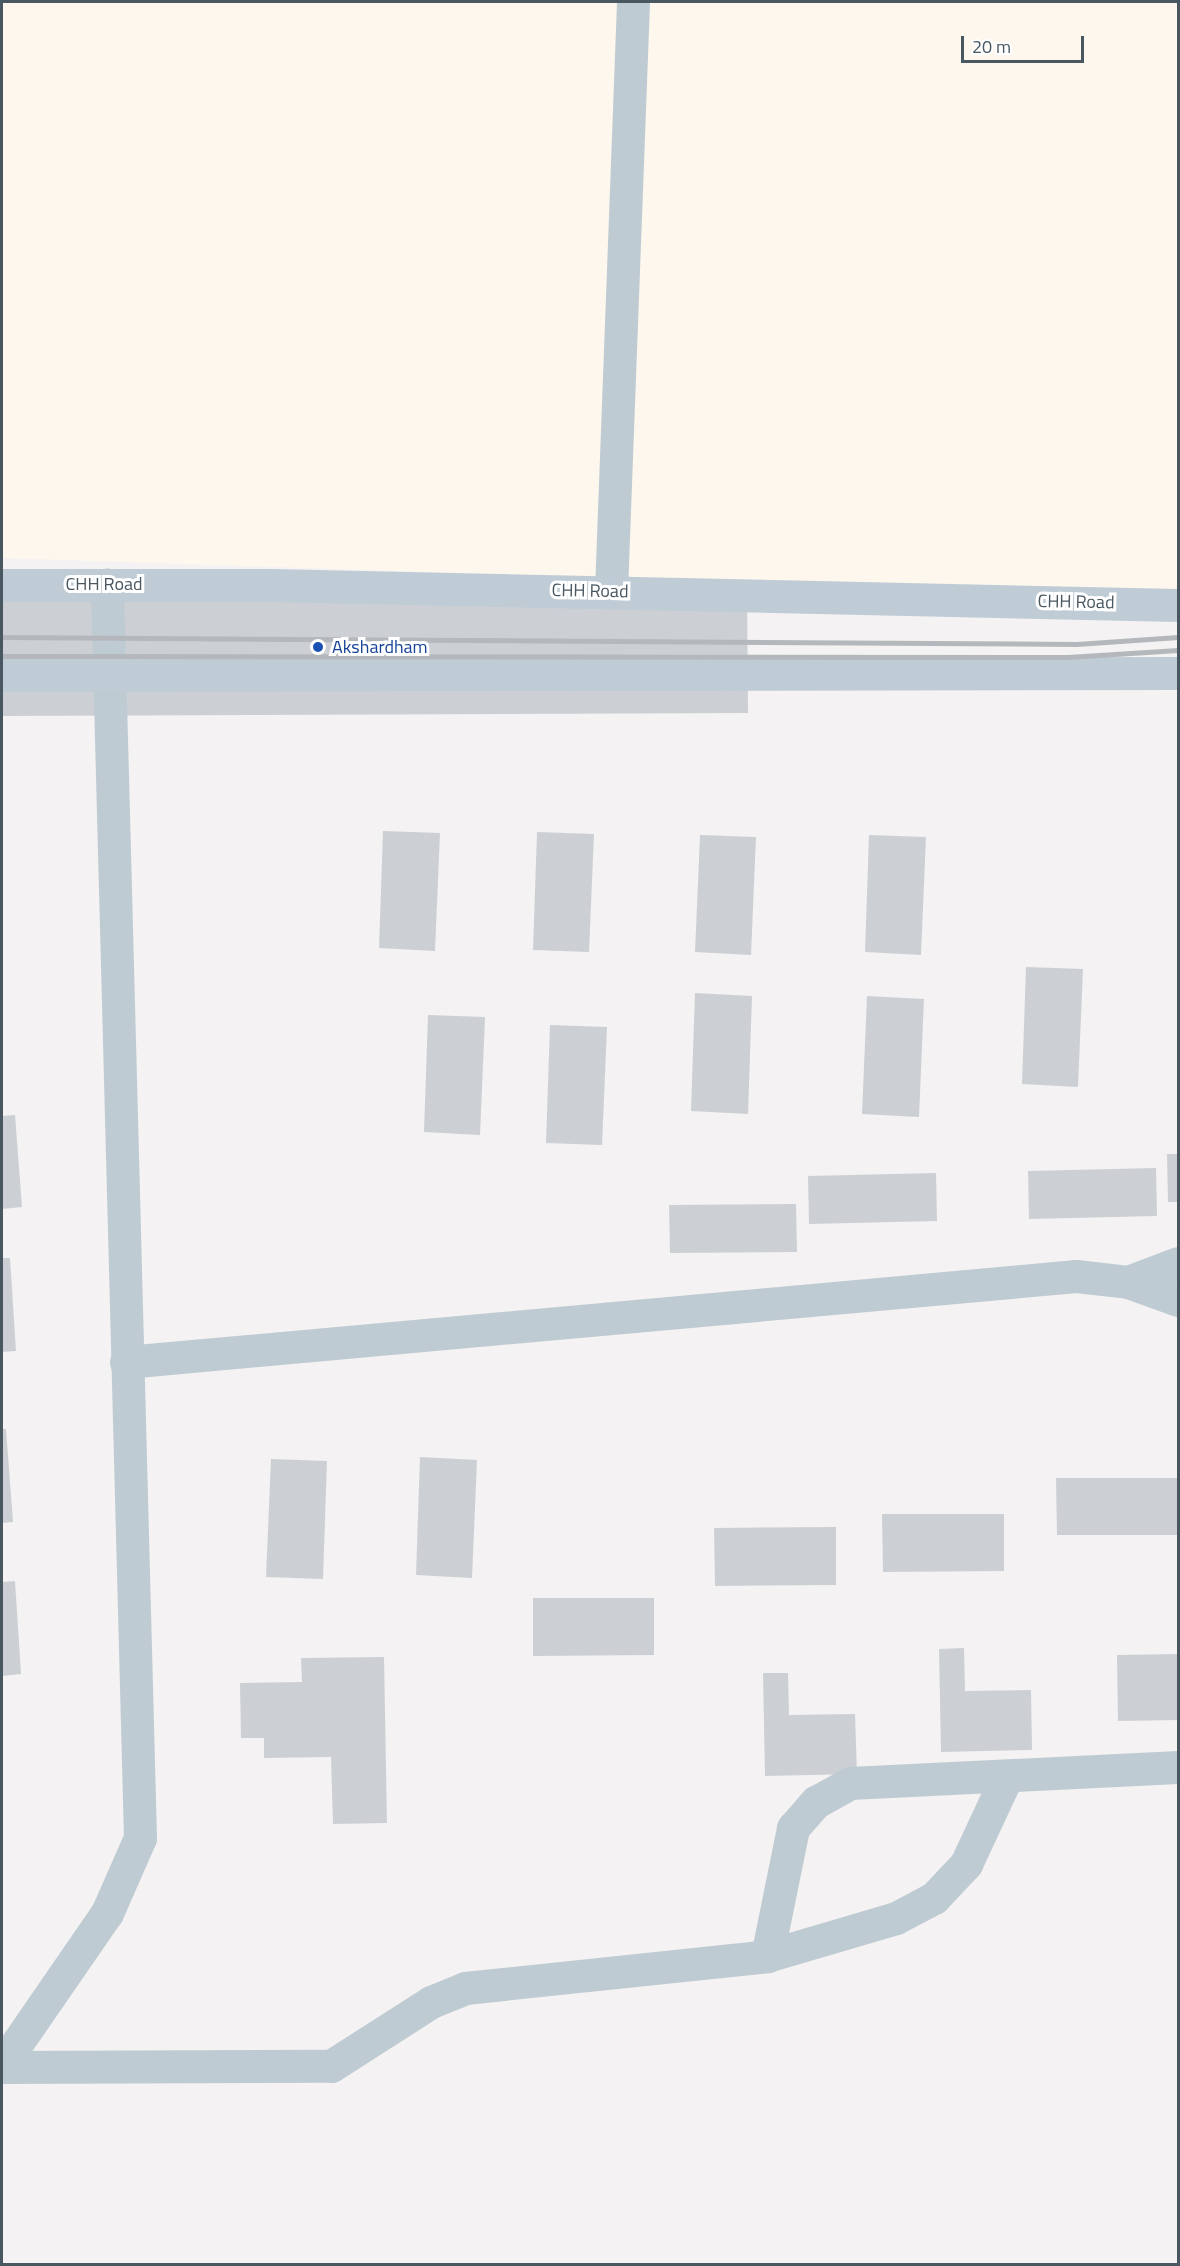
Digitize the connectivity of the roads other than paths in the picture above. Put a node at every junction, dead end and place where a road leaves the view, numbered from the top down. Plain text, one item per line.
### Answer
1 (633, 2) edge
2 (106, 584) junction
3 (2, 585) edge
4 (611, 591) junction
5 (1179, 605) edge
6 (1179, 673) edge
7 (2, 675) edge
8 (108, 675) junction
9 (1179, 1263) edge
10 (1128, 1282) junction
11 (1179, 1300) edge
12 (126, 1362) junction
13 (1179, 1767) edge
14 (1007, 1776) junction
15 (767, 1956) junction
16 (2, 2066) edge

1 - 4 street
2 - 3 street, CHH Road
2 - 4 street, CHH Road
2 - 8 street
4 - 5 street, CHH Road
6 - 8 street
7 - 8 street
8 - 12 street
9 - 10 street
10 - 11 street
10 - 12 street
12 - 16 street
13 - 14 street
14 - 15 street
14 - 15 street
15 - 16 street

